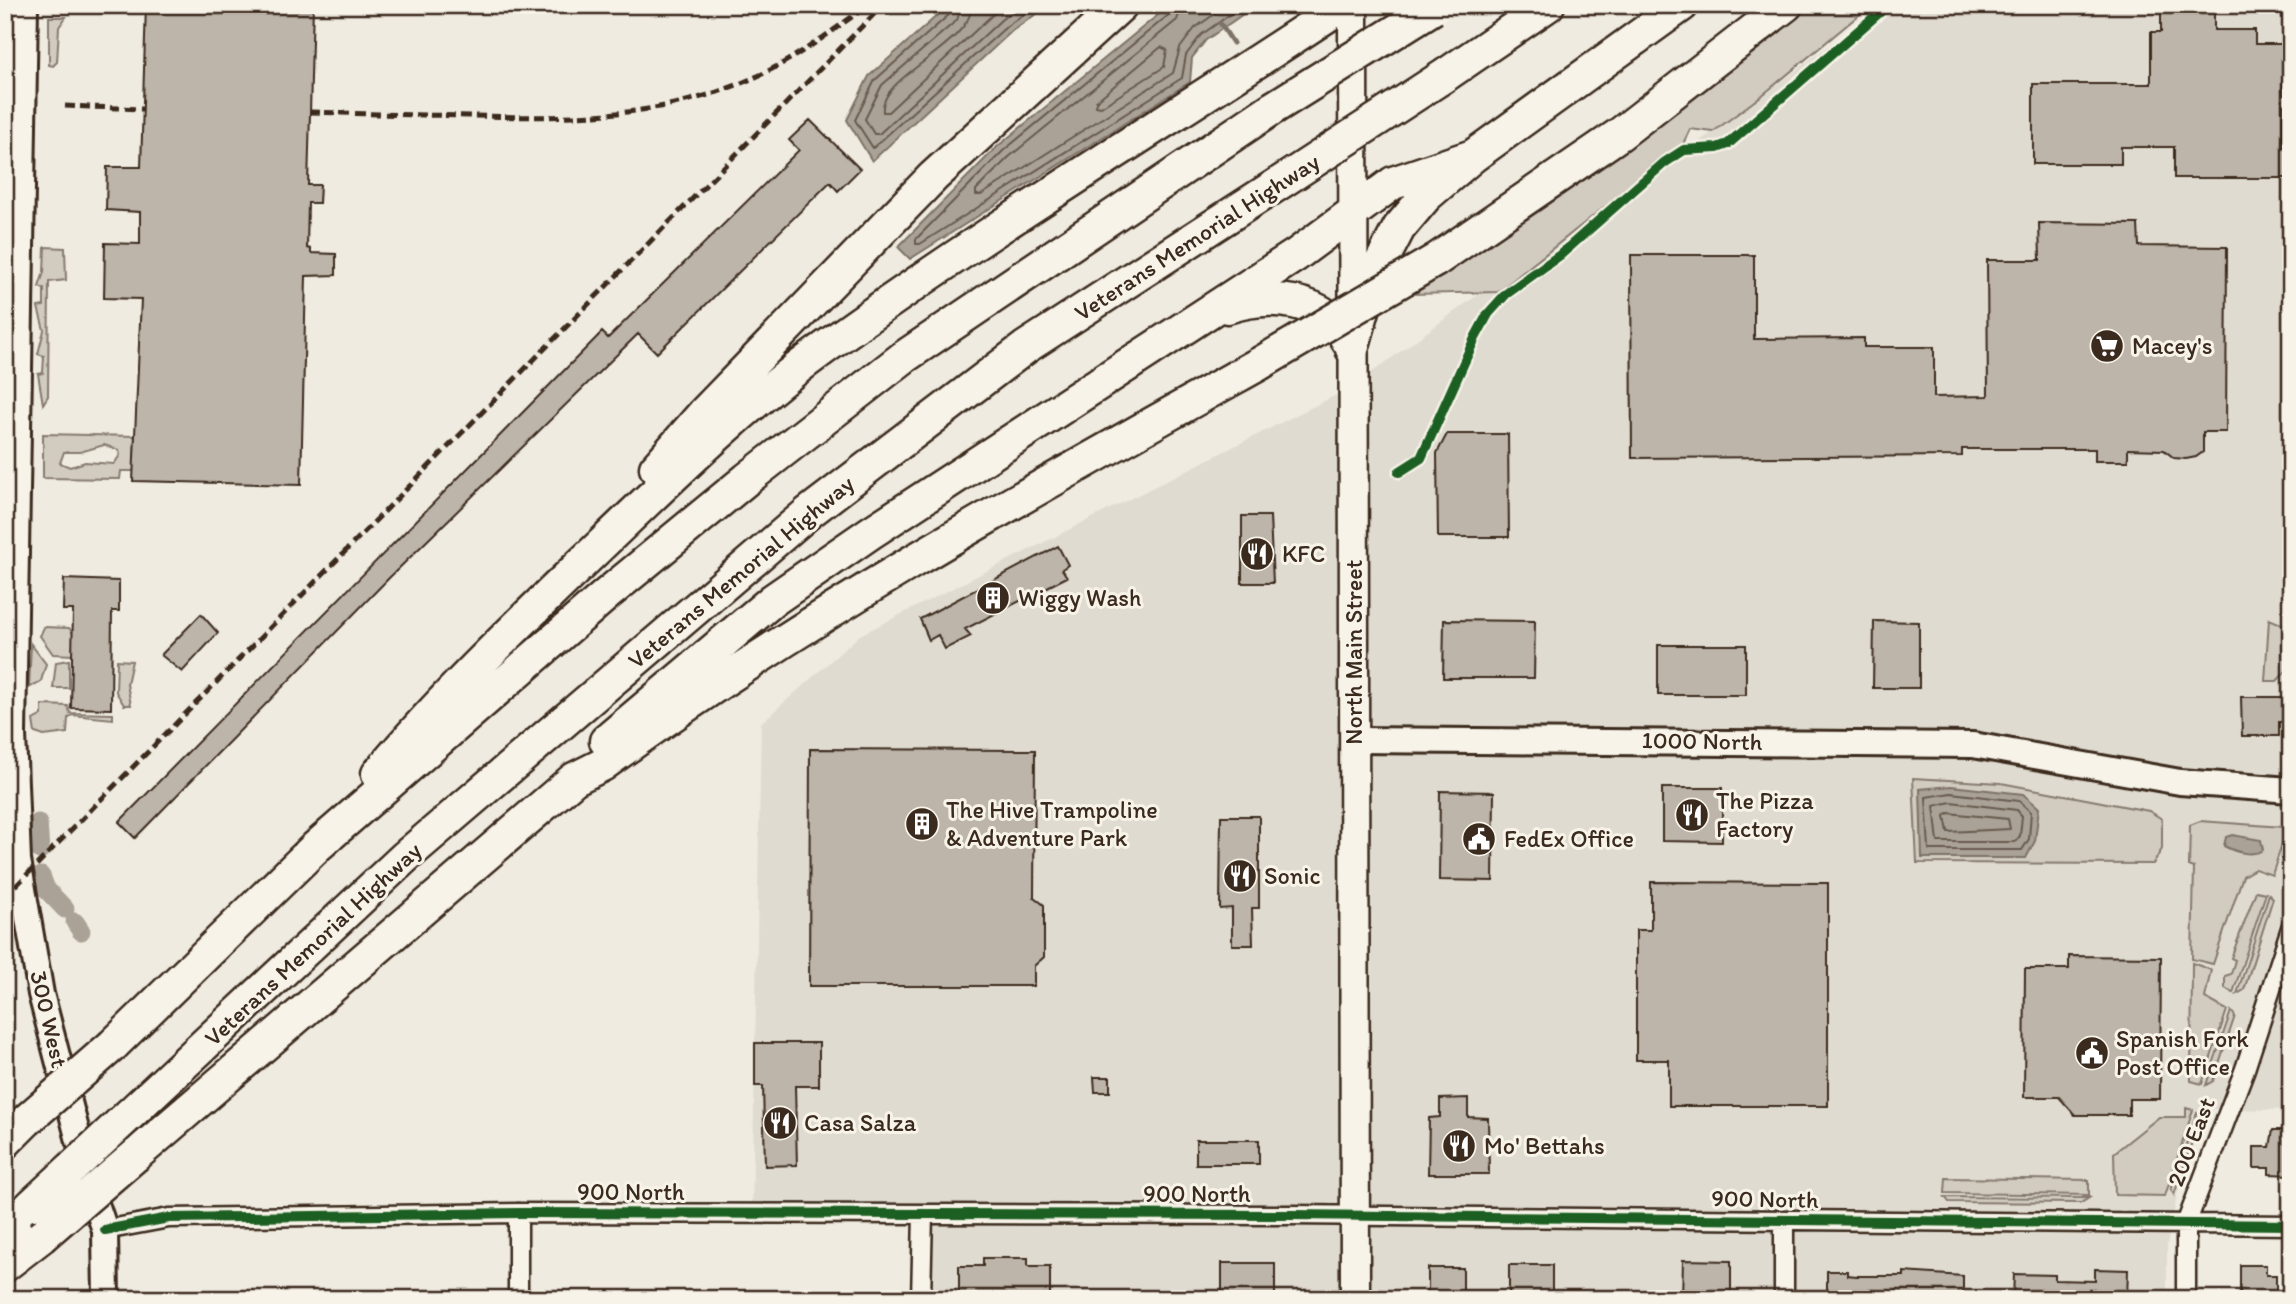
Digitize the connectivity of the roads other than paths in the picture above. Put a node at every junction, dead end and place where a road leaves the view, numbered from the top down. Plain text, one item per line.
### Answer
1 (25, 5) edge
2 (1121, 5) edge
3 (1343, 5) edge
4 (1353, 5) edge
5 (1548, 5) edge
6 (1682, 5) edge
7 (1786, 5) edge
8 (1436, 7) edge
9 (1473, 156) junction
10 (1352, 213) junction
11 (1203, 315) junction
12 (1352, 349) junction
13 (524, 618) junction
14 (9, 734) edge
15 (1355, 740) junction
16 (574, 779) junction
17 (2291, 790) edge
18 (316, 847) junction
19 (2291, 928) edge
20 (16, 1131) edge
21 (517, 1213) junction
22 (923, 1214) junction
23 (1355, 1216) junction
24 (1784, 1221) junction
25 (2186, 1224) junction
26 (2291, 1225) edge
27 (105, 1230) junction
28 (5, 1231) edge
29 (5, 1265) edge
30 (106, 1299) edge
31 (518, 1299) edge
32 (921, 1299) edge
33 (1355, 1299) edge
34 (1784, 1299) edge
35 (2186, 1299) edge

1 - 14 street, 300 West
2 - 13 highway
3 - 13 highway
4 - 10 main road, North Main Street
5 - 28 highway, Veterans Memorial Highway, bridge
6 - 9 highway
7 - 16 highway, bridge
8 - 18 highway, bridge
9 - 10 highway
9 - 12 highway
10 - 11 highway
10 - 12 main road, North Main Street
11 - 12 highway
11 - 16 highway
12 - 15 main road, North Main Street
13 - 18 highway
14 - 27 street, 300 West
15 - 17 street, 1000 North
15 - 23 main road, North Main Street
16 - 29 highway, bridge
18 - 20 highway, bridge
19 - 25 street, 200 East
21 - 22 street, 900 North
21 - 27 street, 900 North
21 - 31 street
22 - 23 street, 900 North
22 - 32 street
23 - 24 street, 900 North
23 - 33 main road, North Main Street
24 - 25 street, 900 North
24 - 34 street
25 - 26 street, 900 North
25 - 35 street, 200 East
27 - 30 street, 300 West

